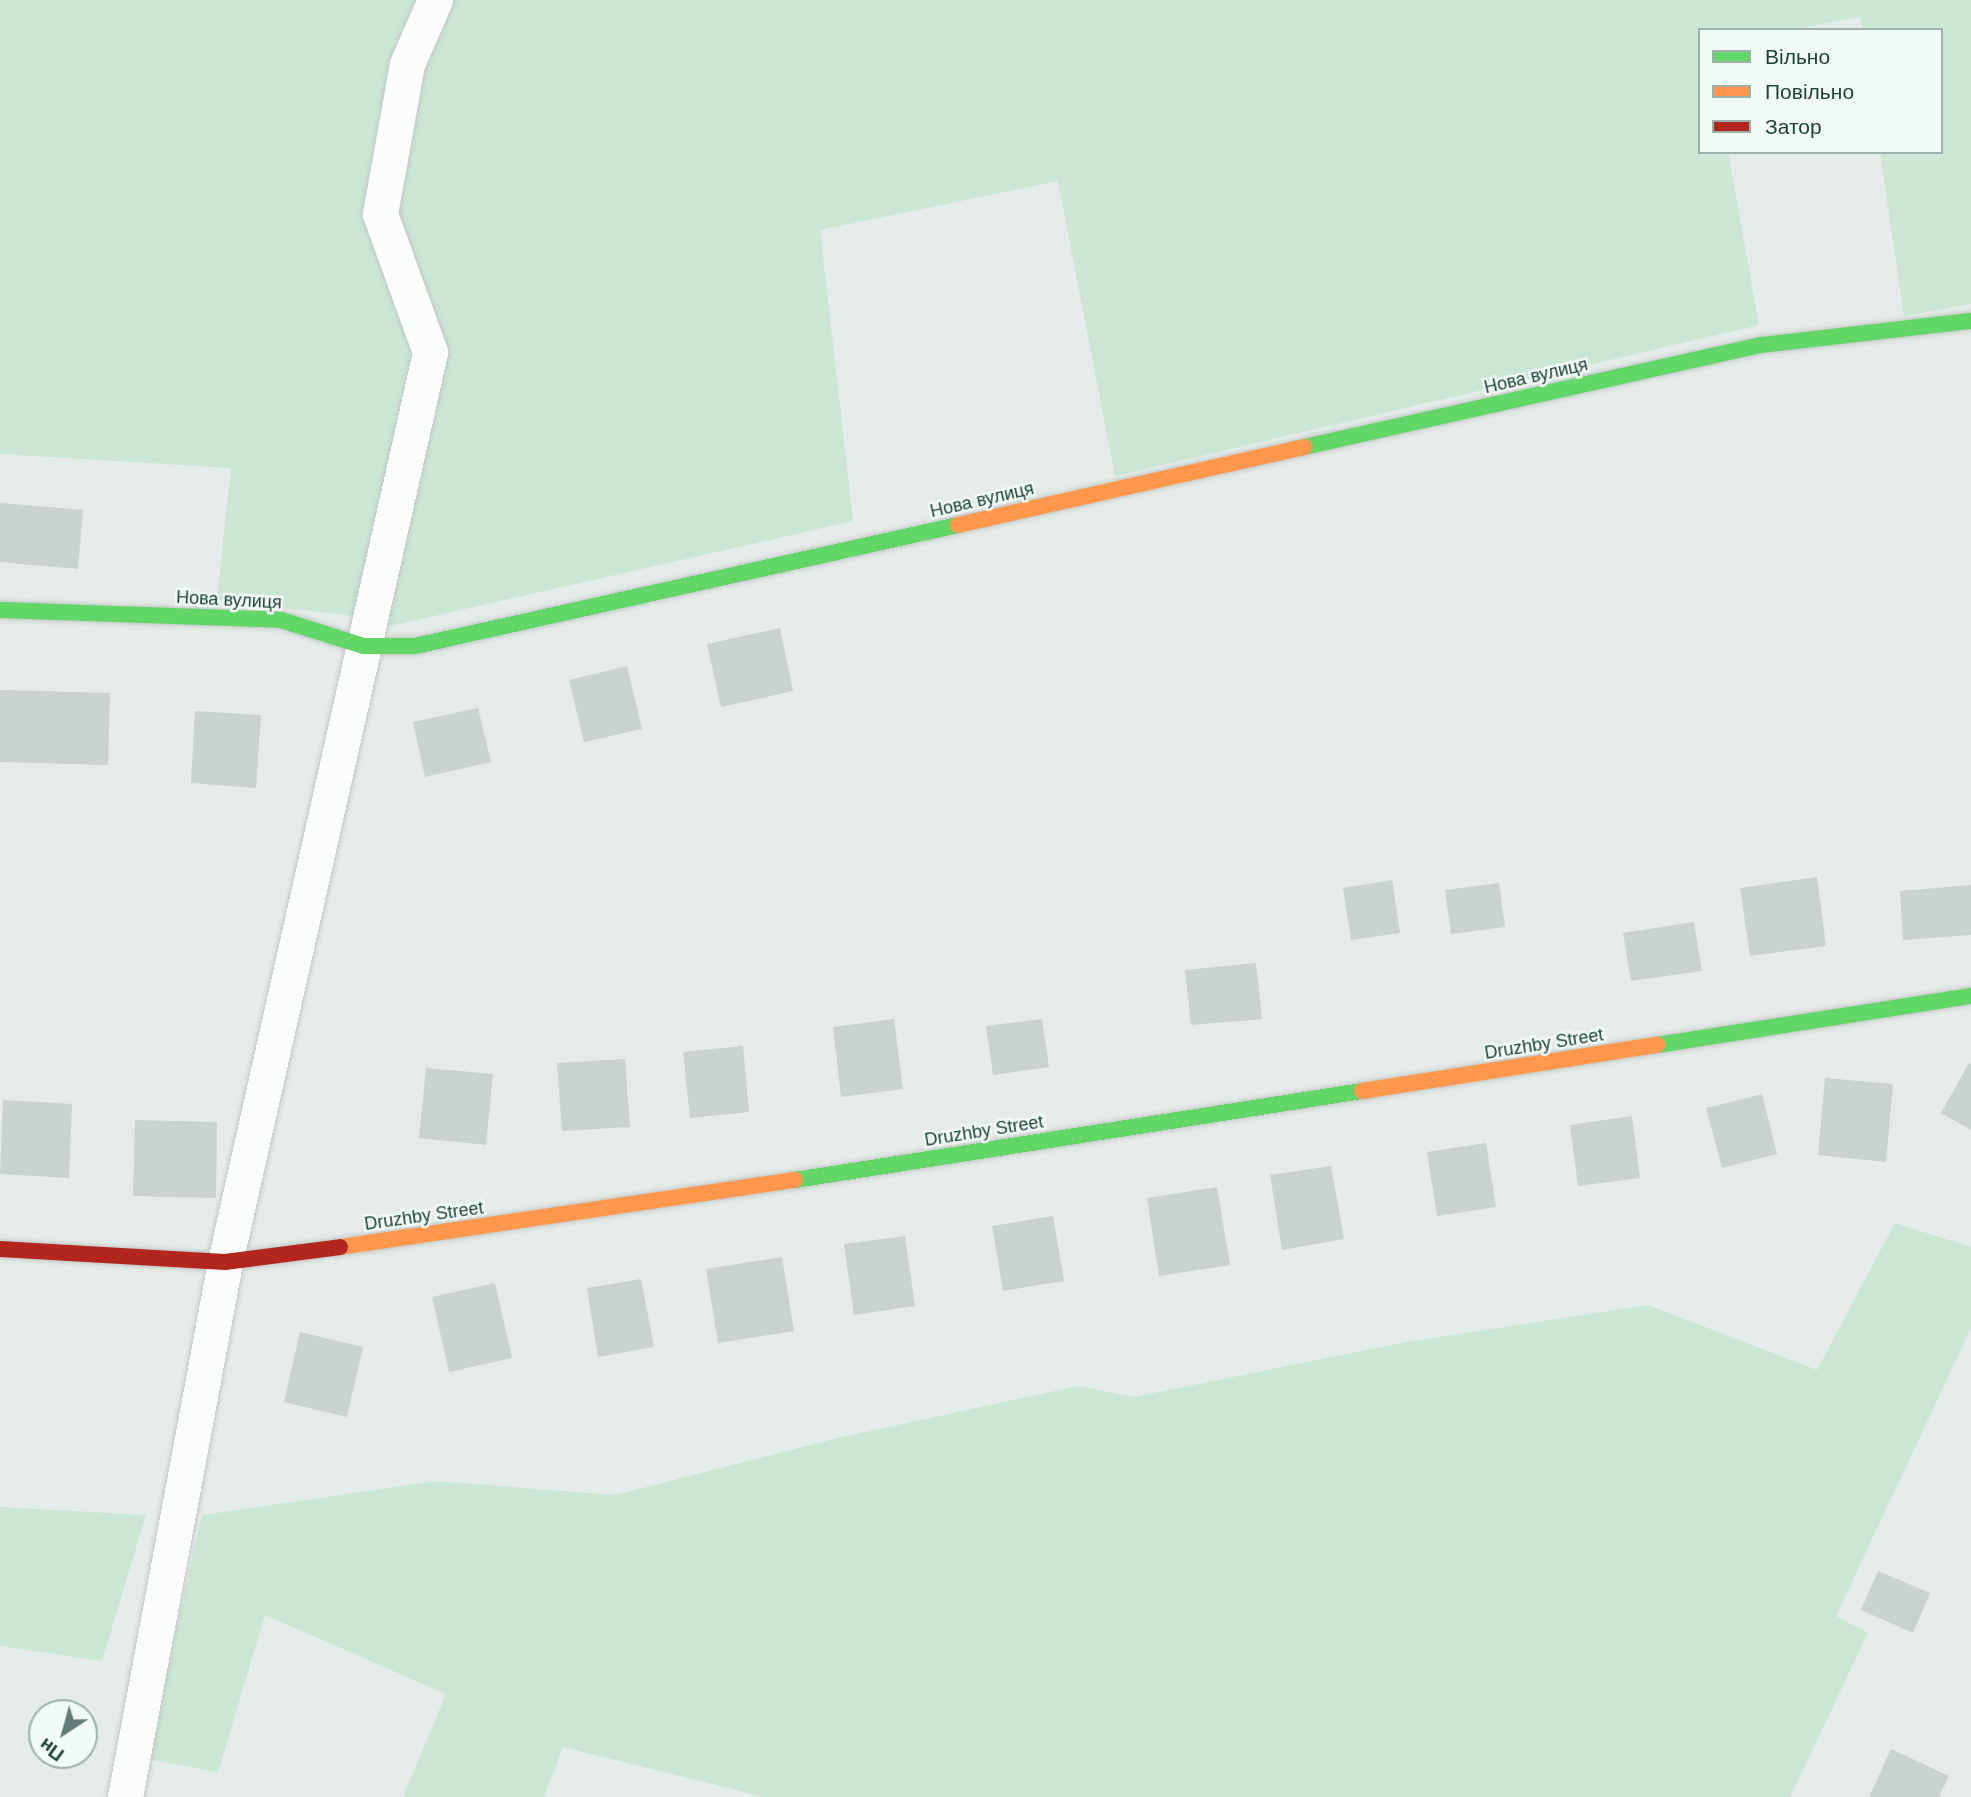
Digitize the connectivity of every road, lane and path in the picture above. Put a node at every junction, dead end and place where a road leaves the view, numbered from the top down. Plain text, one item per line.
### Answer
1 (435, 0) edge
2 (1971, 321) edge
3 (0, 610) edge
4 (364, 646) junction
5 (1971, 996) edge
6 (0, 1249) edge
7 (225, 1262) junction
8 (125, 1797) edge

1 - 4 street
2 - 4 street, Нова вулиця
3 - 4 street, Нова вулиця
4 - 7 street
5 - 7 street, Druzhby Street
6 - 7 street, Druzhby Street
7 - 8 street

